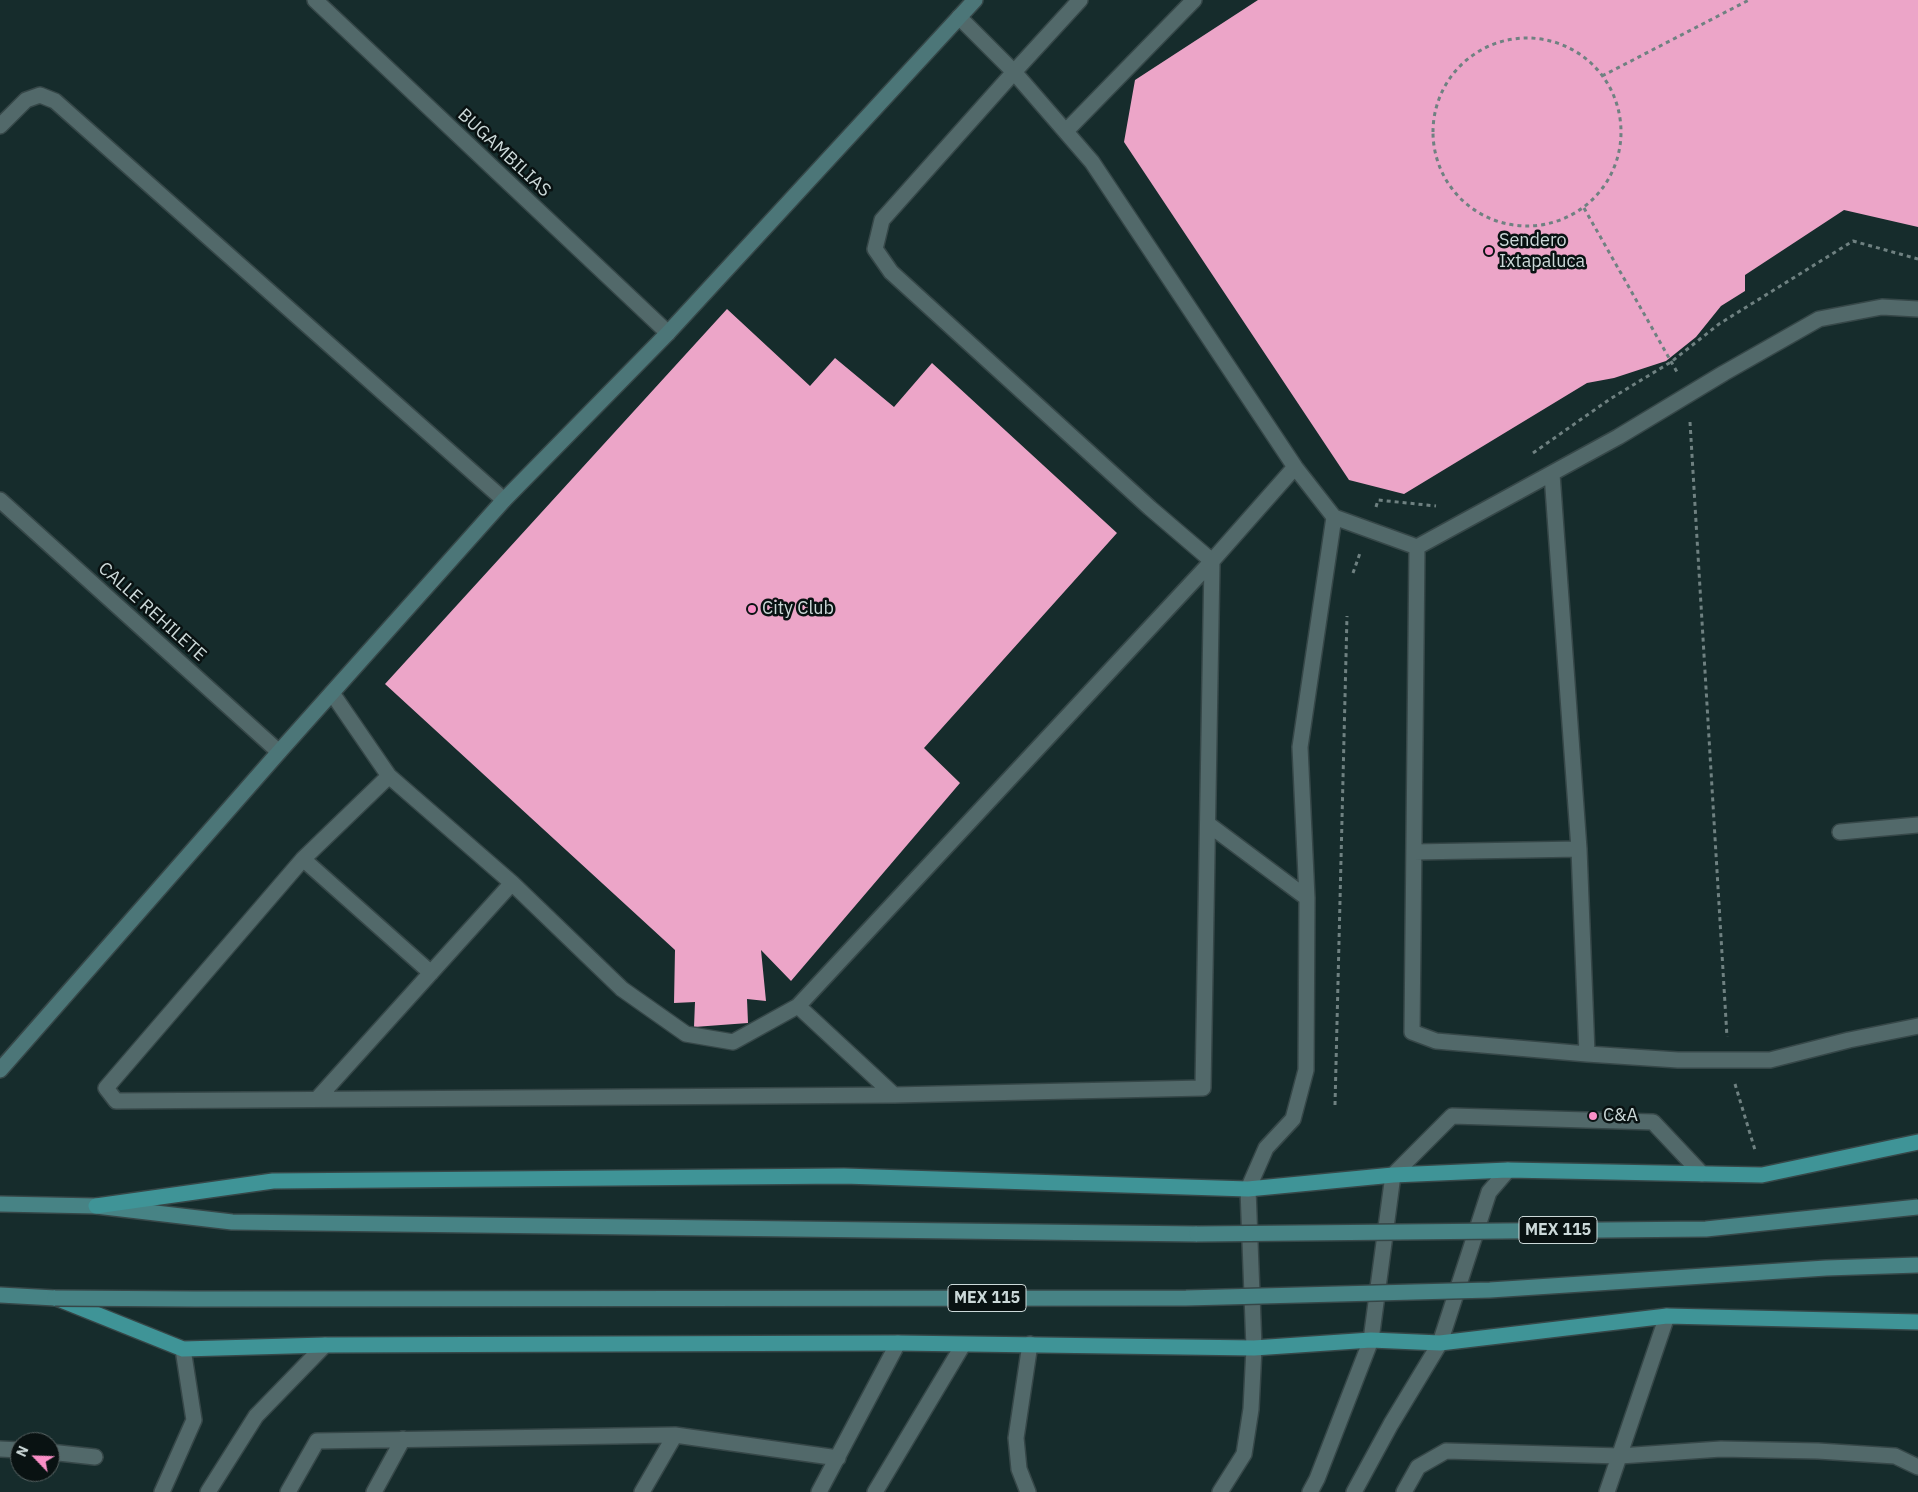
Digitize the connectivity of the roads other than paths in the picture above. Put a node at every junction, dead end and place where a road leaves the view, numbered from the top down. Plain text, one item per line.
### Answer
1 (315, 0) edge
2 (974, 0) edge
3 (1080, 0) edge
4 (1194, 0) edge
5 (959, 17) junction
6 (1014, 72) junction
7 (0, 126) edge
8 (1066, 131) junction
9 (1918, 309) edge
10 (668, 333) junction
11 (1295, 468) junction
12 (1552, 474) junction
13 (0, 500) edge
14 (504, 500) junction
15 (1334, 517) junction
16 (1417, 547) junction
17 (1212, 561) junction
18 (332, 693) junction
19 (278, 752) junction
20 (389, 776) junction
21 (1208, 824) junction
22 (1918, 824) edge
23 (1840, 832) dead end
24 (1579, 849) junction
25 (1414, 852) junction
26 (303, 860) junction
27 (512, 883) junction
28 (1307, 898) junction
29 (431, 973) junction
30 (798, 1006) junction
31 (1918, 1026) edge
32 (1587, 1054) junction
33 (0, 1070) edge
34 (894, 1095) junction
35 (317, 1099) junction
36 (1918, 1142) edge
37 (1508, 1170) junction
38 (1702, 1174) junction
39 (1393, 1175) junction
40 (1248, 1189) junction
41 (0, 1204) edge
42 (96, 1206) junction
43 (1918, 1207) edge
44 (1918, 1265) edge
45 (0, 1295) edge
46 (55, 1298) junction
47 (1667, 1316) junction
48 (1918, 1322) edge
49 (1371, 1340) junction
50 (898, 1343) junction
51 (1440, 1343) junction
52 (1030, 1344) junction
53 (325, 1345) junction
54 (964, 1345) junction
55 (1254, 1348) junction
56 (183, 1349) junction
57 (675, 1435) junction
58 (403, 1439) junction
59 (60, 1453) edge
60 (1620, 1456) junction
61 (95, 1457) dead end
62 (838, 1458) junction
63 (1918, 1467) edge
64 (162, 1492) edge
65 (208, 1492) edge
66 (288, 1492) edge
67 (374, 1492) edge
68 (642, 1492) edge
69 (819, 1492) edge
70 (875, 1492) edge
71 (1028, 1492) edge
72 (1220, 1492) edge
73 (1310, 1492) edge
74 (1354, 1492) edge
75 (1404, 1492) edge
76 (1607, 1492) edge

1 - 10 street, BUGAMBILIAS
2 - 5 street
3 - 6 street
4 - 8 street
5 - 6 street
5 - 10 street
6 - 8 street
6 - 17 street
7 - 14 street
8 - 11 street
9 - 12 street
10 - 14 street
11 - 15 street
11 - 17 street
12 - 16 street
12 - 24 street
13 - 19 street, CALLE REHILETE
14 - 18 street
15 - 16 street
15 - 28 street
16 - 25 street
17 - 21 street
17 - 30 street
18 - 19 street
18 - 20 street
19 - 33 street
20 - 26 street
20 - 27 street
21 - 28 street
21 - 34 street
22 - 23 street
24 - 25 street
24 - 32 street
25 - 32 street
26 - 29 street
26 - 35 street
27 - 29 street
27 - 30 street
28 - 40 street
29 - 35 street
30 - 34 street
31 - 32 street
34 - 35 street
36 - 38 highway
37 - 38 highway
37 - 39 highway
37 - 51 street
38 - 39 street
39 - 40 highway
39 - 49 street
40 - 42 highway
40 - 55 street
41 - 42 main road, MEX 115
42 - 43 main road, MEX 115, bridge
44 - 46 main road, MEX 115, bridge
45 - 46 main road, MEX 115
46 - 56 highway
47 - 48 highway
47 - 51 highway
47 - 60 street
49 - 51 highway
49 - 55 highway
49 - 73 street
50 - 53 highway
50 - 54 highway
50 - 62 street
51 - 74 street
52 - 54 highway
52 - 55 highway
52 - 71 street
53 - 56 highway
53 - 65 street
54 - 70 street
55 - 72 street
56 - 64 street
57 - 58 street
57 - 62 street
57 - 68 street
58 - 66 street
58 - 67 street
59 - 61 street
60 - 63 street
60 - 75 street
60 - 76 street
62 - 69 street

